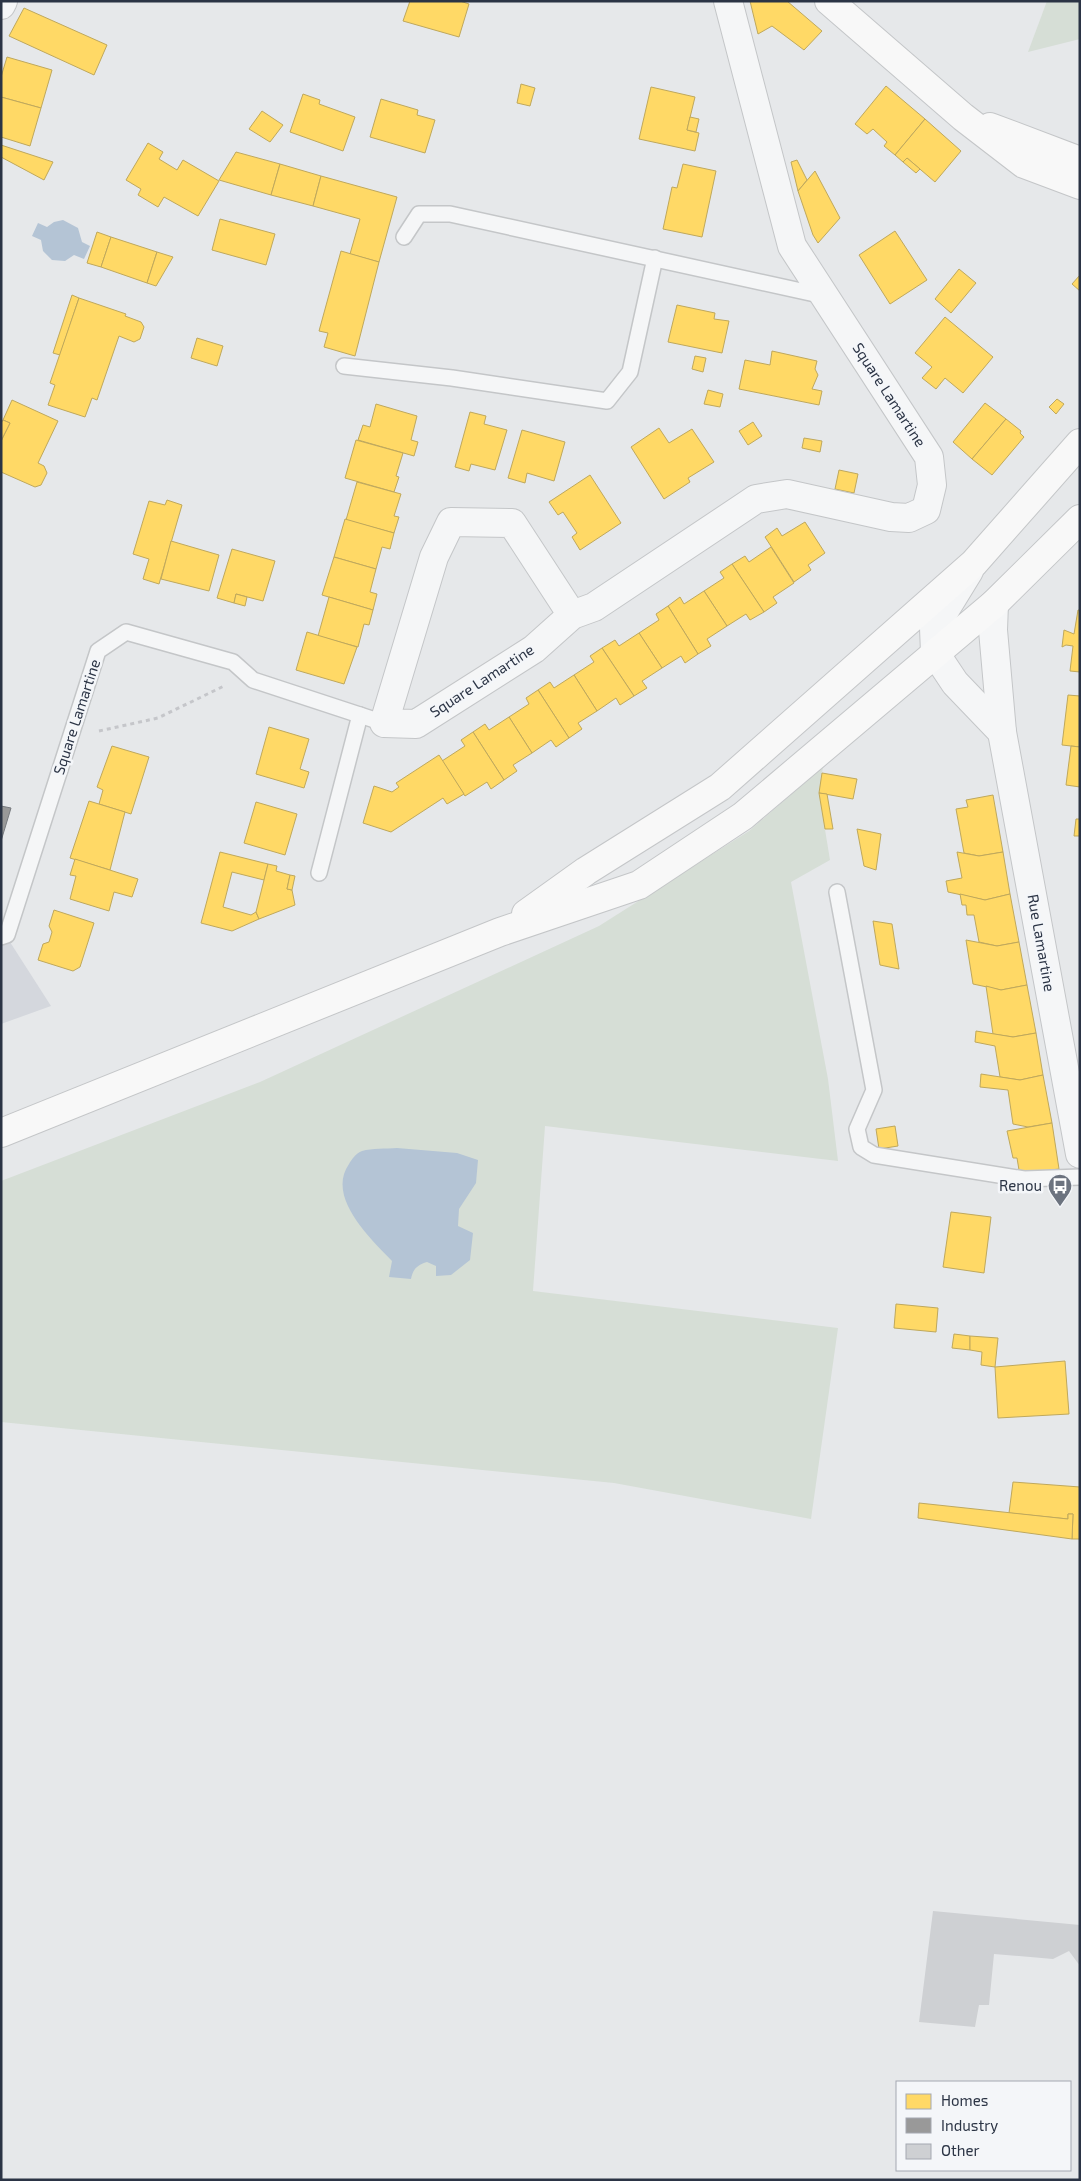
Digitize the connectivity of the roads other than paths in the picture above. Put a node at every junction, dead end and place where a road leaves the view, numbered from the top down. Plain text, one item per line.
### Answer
1 (3, 1) edge
2 (728, 1) edge
3 (828, 1) edge
4 (1, 5) edge
5 (962, 117) junction
6 (1080, 161) edge
7 (1080, 185) edge
8 (404, 237) dead end
9 (655, 258) junction
10 (826, 296) junction
11 (344, 366) dead end
12 (1080, 443) edge
13 (1080, 519) edge
14 (974, 563) junction
15 (994, 604) junction
16 (572, 615) junction
17 (935, 653) junction
18 (372, 719) junction
19 (1002, 732) junction
20 (319, 872) dead end
21 (837, 892) dead end
22 (500, 932) junction
23 (4, 936) edge
24 (1, 1133) edge
25 (1080, 1154) edge
26 (1080, 1177) edge

1 - 4 street
2 - 10 street, Square Lamartine
3 - 5 main road
5 - 6 main road
5 - 7 main road
8 - 9 lane
9 - 10 lane
9 - 11 lane
10 - 16 street, Square Lamartine
12 - 14 main road
13 - 15 main road
14 - 17 street
14 - 22 main road
15 - 17 main road
15 - 19 street, Rue Lamartine
16 - 18 street, Square Lamartine
16 - 18 street
17 - 19 street
17 - 22 main road
18 - 20 lane
18 - 23 lane, Square Lamartine
19 - 25 street, Rue Lamartine
21 - 26 lane
22 - 24 main road

